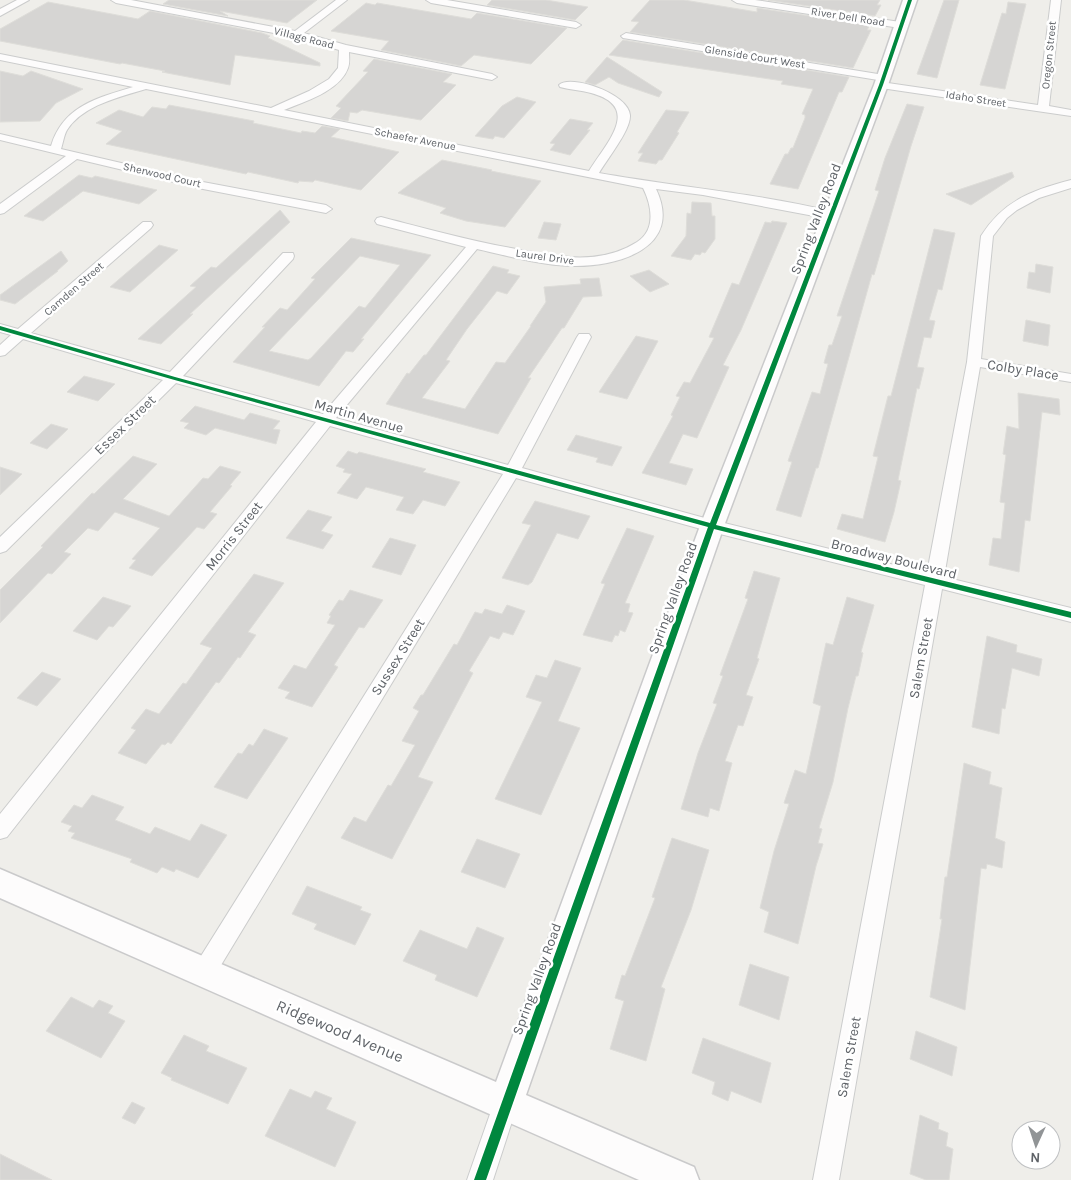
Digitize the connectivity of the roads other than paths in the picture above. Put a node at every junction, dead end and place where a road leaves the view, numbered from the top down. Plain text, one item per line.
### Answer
1 (24, 0) edge
2 (116, 0) edge
3 (342, 0) edge
4 (431, 0) edge
5 (737, 0) edge
6 (910, 0) edge
7 (1056, 0) edge
8 (0, 13) edge
9 (576, 25) dead end
10 (900, 25) junction
11 (297, 34) junction
12 (626, 36) dead end
13 (344, 48) junction
14 (0, 57) edge
15 (492, 77) dead end
16 (882, 81) junction
17 (564, 85) dead end
18 (146, 86) junction
19 (1043, 110) junction
20 (273, 111) junction
21 (1071, 113) edge
22 (0, 137) edge
23 (55, 150) junction
24 (75, 155) junction
25 (592, 175) junction
26 (1071, 184) edge
27 (648, 185) junction
28 (326, 209) dead end
29 (0, 210) edge
30 (830, 215) junction
31 (381, 221) dead end
32 (147, 225) dead end
33 (474, 246) junction
34 (288, 256) dead end
35 (0, 328) edge
36 (22, 334) junction
37 (584, 337) dead end
38 (0, 352) edge
39 (974, 362) junction
40 (173, 378) junction
41 (1071, 378) edge
42 (327, 419) junction
43 (512, 472) junction
44 (712, 526) junction
45 (0, 547) edge
46 (935, 582) junction
47 (1071, 615) edge
48 (0, 830) edge
49 (0, 882) edge
50 (204, 972) junction
51 (506, 1103) junction
52 (480, 1180) edge
53 (681, 1180) edge
54 (826, 1180) edge

1 - 8 street
2 - 11 street, Village Road
3 - 11 street
4 - 9 street
5 - 10 street, River Dell Road
6 - 10 street, Spring Valley Road
7 - 19 street, Oregon Street
10 - 16 street, Spring Valley Road
11 - 13 street, Village Road
12 - 16 street, Glenside Court West
13 - 15 street, Village Road
13 - 20 street
14 - 18 street, Schaefer Avenue
16 - 19 street, Idaho Street
16 - 30 street, Spring Valley Road
17 - 25 street
18 - 20 street, Schaefer Avenue
18 - 23 street
19 - 21 street, Idaho Street
20 - 25 street, Schaefer Avenue
22 - 23 street, Sherwood Court
23 - 24 street, Sherwood Court
24 - 28 street, Sherwood Court
24 - 29 street
25 - 27 street, Schaefer Avenue
26 - 39 street, Salem Street
27 - 30 street, Schaefer Avenue
27 - 33 street, Laurel Drive
30 - 44 street, Spring Valley Road
31 - 33 street, Laurel Drive
32 - 36 street, Camden Street
33 - 42 street, Morris Street
34 - 40 street, Essex Street
35 - 36 street, Martin Avenue
36 - 38 street, Camden Street
36 - 40 street, Martin Avenue
37 - 43 street, Sussex Street
39 - 41 street, Colby Place
39 - 46 street, Salem Street
40 - 42 street, Martin Avenue
40 - 45 street, Essex Street
42 - 43 street, Martin Avenue
42 - 48 street, Morris Street
43 - 44 street, Martin Avenue
43 - 50 street, Sussex Street
44 - 46 street, Broadway Boulevard
44 - 51 street, Spring Valley Road
46 - 47 street, Broadway Boulevard
46 - 54 street, Salem Street
49 - 50 street, Ridgewood Avenue
50 - 51 street, Ridgewood Avenue
51 - 52 street, Spring Valley Road
51 - 53 street, Ridgewood Avenue

